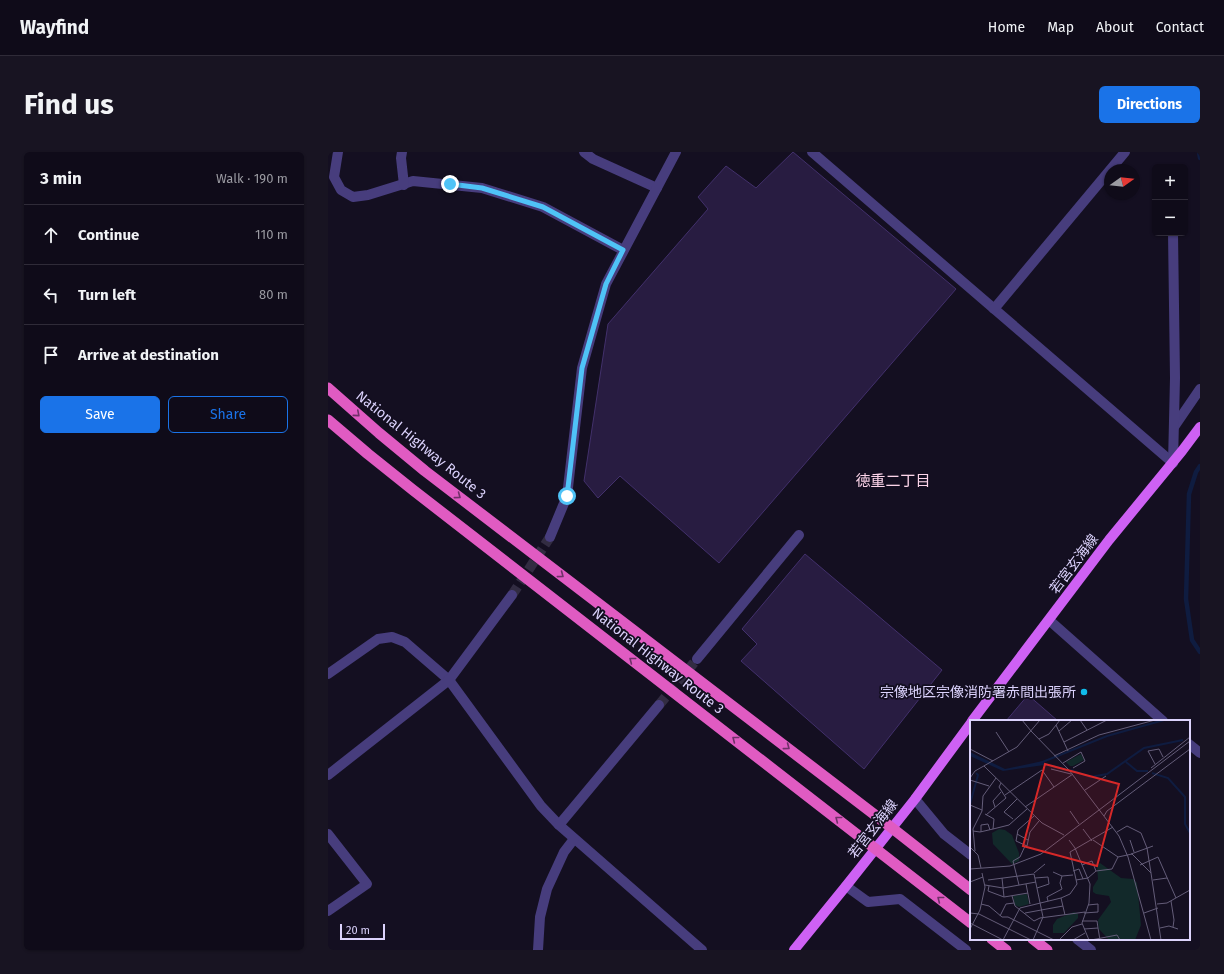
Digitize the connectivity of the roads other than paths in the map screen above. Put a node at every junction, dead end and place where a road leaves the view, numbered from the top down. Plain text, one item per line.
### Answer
1 (338, 152) edge
2 (402, 152) edge
3 (584, 152) edge
4 (676, 152) edge
5 (812, 152) edge
6 (1125, 152) edge
7 (331, 178) edge
8 (404, 185) junction
9 (657, 188) junction
10 (1173, 236) edge
11 (623, 250) junction
12 (994, 309) junction
13 (328, 388) edge
14 (1200, 389) edge
15 (328, 420) edge
16 (1174, 427) junction
17 (1200, 427) edge
18 (1173, 463) junction
19 (799, 535) dead end
20 (550, 537) tunnel mouth
21 (512, 595) tunnel mouth
22 (1049, 620) junction
23 (697, 659) tunnel mouth
24 (328, 674) edge
25 (449, 680) junction
26 (659, 705) tunnel mouth
27 (974, 720) edge
28 (1162, 720) edge
29 (970, 725) edge
30 (1190, 745) edge
31 (1200, 753) edge
32 (328, 775) edge
33 (915, 798) junction
34 (559, 825) junction
35 (892, 828) junction
36 (328, 834) edge
37 (574, 839) junction
38 (876, 849) junction
39 (970, 854) edge
40 (846, 886) junction
41 (970, 889) edge
42 (328, 910) edge
43 (970, 922) edge
44 (993, 940) edge
45 (1034, 940) edge
46 (1078, 940) edge
47 (538, 950) edge
48 (702, 950) edge
49 (794, 950) edge
50 (966, 950) edge
51 (1006, 950) edge
52 (1047, 950) edge
53 (1091, 950) edge

1 - 7 street
2 - 8 street
3 - 9 street
4 - 9 street
5 - 12 street
6 - 12 street
7 - 8 street
8 - 11 street
9 - 11 street
10 - 16 street
11 - 20 street
12 - 18 street
13 -> 35 highway, National Highway Route 3
14 - 16 street
38 -> 15 highway, National Highway Route 3
16 - 18 street
17 - 18 main road, 若宮玄海線
18 - 22 main road, 若宮玄海線
19 - 23 street
21 - 25 street
22 - 27 main road, 若宮玄海線
22 - 28 street
24 - 25 street
25 - 32 street
25 - 34 street
26 - 34 street
29 - 33 main road, 若宮玄海線
30 - 31 street
33 - 35 main road, 若宮玄海線
33 - 39 street
34 - 37 street
35 - 38 main road, 若宮玄海線
35 - 41 highway, National Highway Route 3
36 - 42 street
37 - 47 street
37 - 48 street
38 - 40 main road, 若宮玄海線
43 -> 38 highway, National Highway Route 3
40 - 49 main road, 若宮玄海線
40 - 50 street
44 - 51 highway
45 - 52 highway
46 - 53 street

